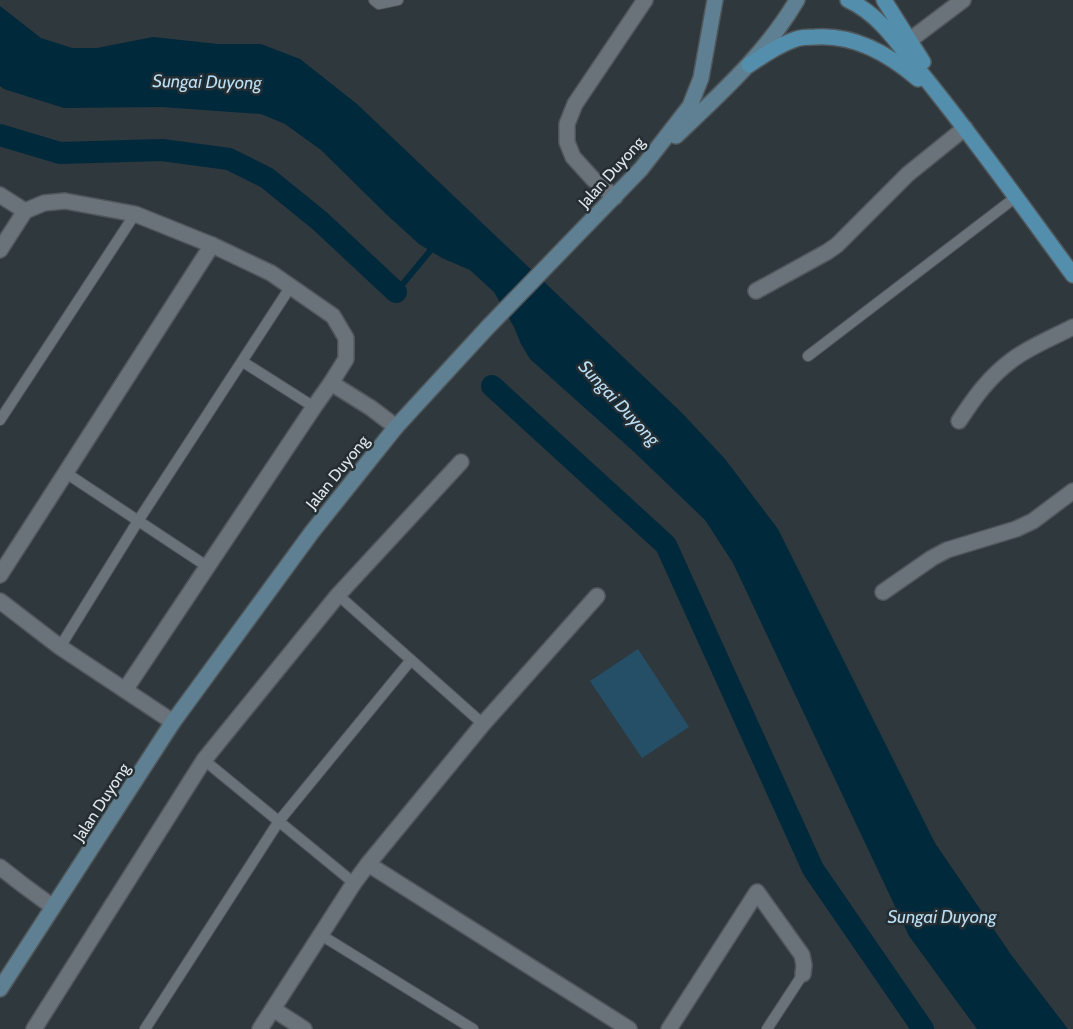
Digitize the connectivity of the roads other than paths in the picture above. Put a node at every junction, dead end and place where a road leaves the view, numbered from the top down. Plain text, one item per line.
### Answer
1 (374, 0) edge
2 (398, 0) edge
3 (646, 0) edge
4 (715, 0) edge
5 (797, 0) edge
6 (848, 0) edge
7 (884, 0) edge
8 (963, 0) edge
9 (910, 40) junction
10 (749, 65) junction
11 (949, 107) junction
12 (965, 128) junction
13 (641, 169) junction
14 (0, 195) edge
15 (615, 197) junction
16 (1016, 197) junction
17 (25, 211) junction
18 (135, 214) junction
19 (212, 246) junction
20 (0, 250) edge
21 (1073, 275) edge
22 (291, 286) junction
23 (756, 291) dead end
24 (1073, 327) edge
25 (808, 356) dead end
26 (243, 362) junction
27 (331, 383) junction
28 (314, 407) junction
29 (0, 420) edge
30 (959, 422) dead end
31 (396, 427) junction
32 (461, 462) dead end
33 (66, 473) junction
34 (1073, 491) edge
35 (138, 521) junction
36 (208, 567) junction
37 (0, 575) edge
38 (883, 592) dead end
39 (338, 595) junction
40 (597, 596) dead end
41 (0, 601) edge
42 (60, 646) junction
43 (411, 660) junction
44 (125, 690) junction
45 (173, 722) junction
46 (483, 724) junction
47 (204, 760) junction
48 (278, 821) junction
49 (368, 864) junction
50 (0, 866) edge
51 (354, 883) junction
52 (53, 907) junction
53 (321, 935) junction
54 (803, 974) joint
55 (0, 989) edge
56 (273, 1009) junction
57 (34, 1029) edge
58 (145, 1029) edge
59 (260, 1029) edge
60 (304, 1029) edge
61 (473, 1029) edge
62 (629, 1029) edge
63 (669, 1029) edge
64 (767, 1029) edge

1 - 2 lane
3 - 15 street
4 - 13 main road, Jalan Duyong
5 - 10 main road
6 - 11 main road
7 - 9 main road
8 - 9 street
9 - 11 main road
10 - 11 main road
10 - 13 main road
11 - 12 main road
12 - 16 main road
12 - 23 street
13 - 15 main road, Jalan Duyong
14 - 17 street
15 - 31 main road, Jalan Duyong
16 - 21 main road
16 - 25 lane
17 - 18 street
17 - 20 street
18 - 19 street
18 - 29 lane
19 - 22 street
19 - 33 street
22 - 26 lane
22 - 27 street
24 - 30 street
26 - 28 lane
26 - 35 lane
27 - 28 street
27 - 31 street
28 - 36 street
31 - 45 main road, Jalan Duyong
32 - 39 street
33 - 35 lane
33 - 37 street
34 - 38 street
35 - 36 lane
35 - 42 lane
36 - 44 street
39 - 43 lane
39 - 47 street
40 - 46 street
41 - 42 street
42 - 44 street
43 - 46 lane
43 - 48 lane
44 - 45 street
45 - 52 main road, Jalan Duyong
46 - 49 street
47 - 48 lane
47 - 57 street
48 - 51 lane
48 - 58 lane
49 - 51 street
49 - 62 street
50 - 52 street
51 - 53 street
52 - 55 main road, Jalan Duyong
53 - 56 street
53 - 61 lane
54 - 63 street
54 - 64 lane
56 - 59 street
56 - 60 street

